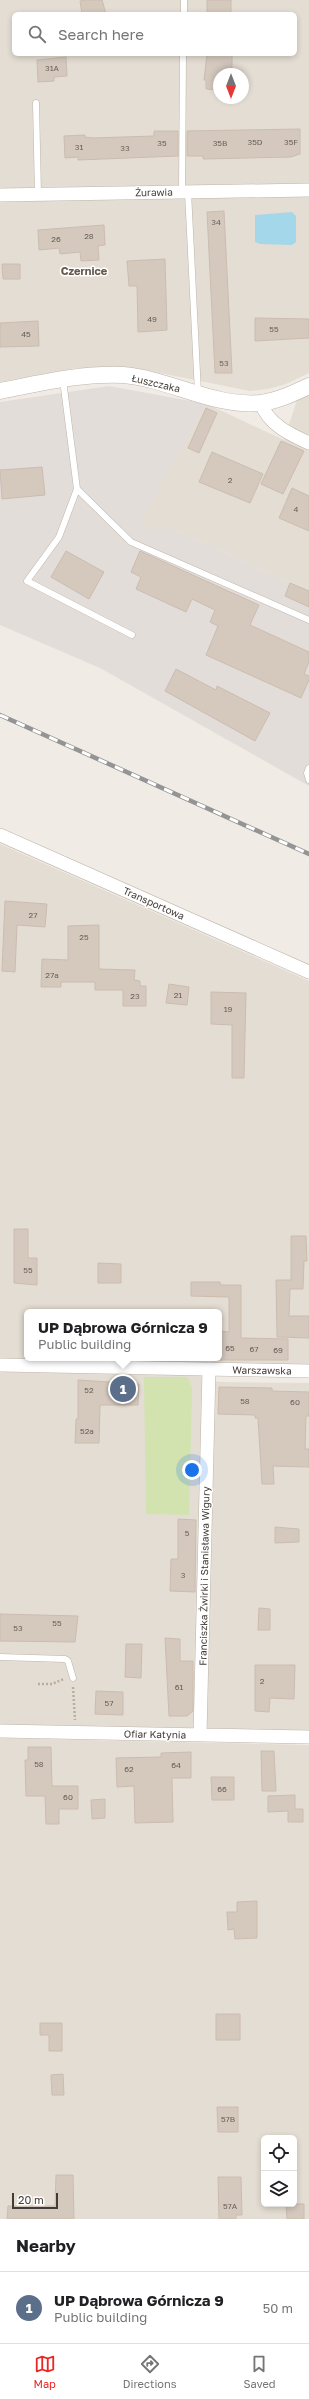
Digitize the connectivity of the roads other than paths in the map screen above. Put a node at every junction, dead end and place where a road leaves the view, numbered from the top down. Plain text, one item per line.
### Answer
1 (184, 0) edge
2 (184, 12) edge
3 (183, 56) edge
4 (36, 103) dead end
5 (309, 190) edge
6 (185, 192) junction
7 (38, 194) junction
8 (0, 195) edge
9 (63, 379) junction
10 (309, 386) edge
11 (0, 391) edge
12 (198, 393) junction
13 (261, 403) junction
14 (309, 443) edge
15 (77, 489) junction
16 (309, 620) edge
17 (132, 635) dead end
18 (309, 768) edge
19 (309, 780) edge
20 (0, 835) edge
21 (309, 972) edge
22 (0, 1365) edge
23 (209, 1369) junction
24 (309, 1371) edge
25 (0, 1657) edge
26 (73, 1678) road end
27 (0, 1731) edge
28 (200, 1735) junction
29 (309, 1737) edge

1 - 2 lane
3 - 6 lane
4 - 7 lane
5 - 6 street, Żurawia
6 - 7 street, Żurawia
6 - 12 lane
7 - 8 street, Żurawia
9 - 11 street, Łuszczaka
9 - 12 street, Łuszczaka
9 - 15 lane
10 - 13 street, Łuszczaka
12 - 13 street, Łuszczaka
13 - 14 street
15 - 16 lane
15 - 17 lane
18 - 19 lane
20 - 21 street, Transportowa
22 - 23 street, Warszawska
23 - 24 street, Warszawska
23 - 28 street, Franciszka Żwirki i Stanisława Wigury
25 - 26 lane
27 - 28 street, Ofiar Katynia
28 - 29 street, Ofiar Katynia

